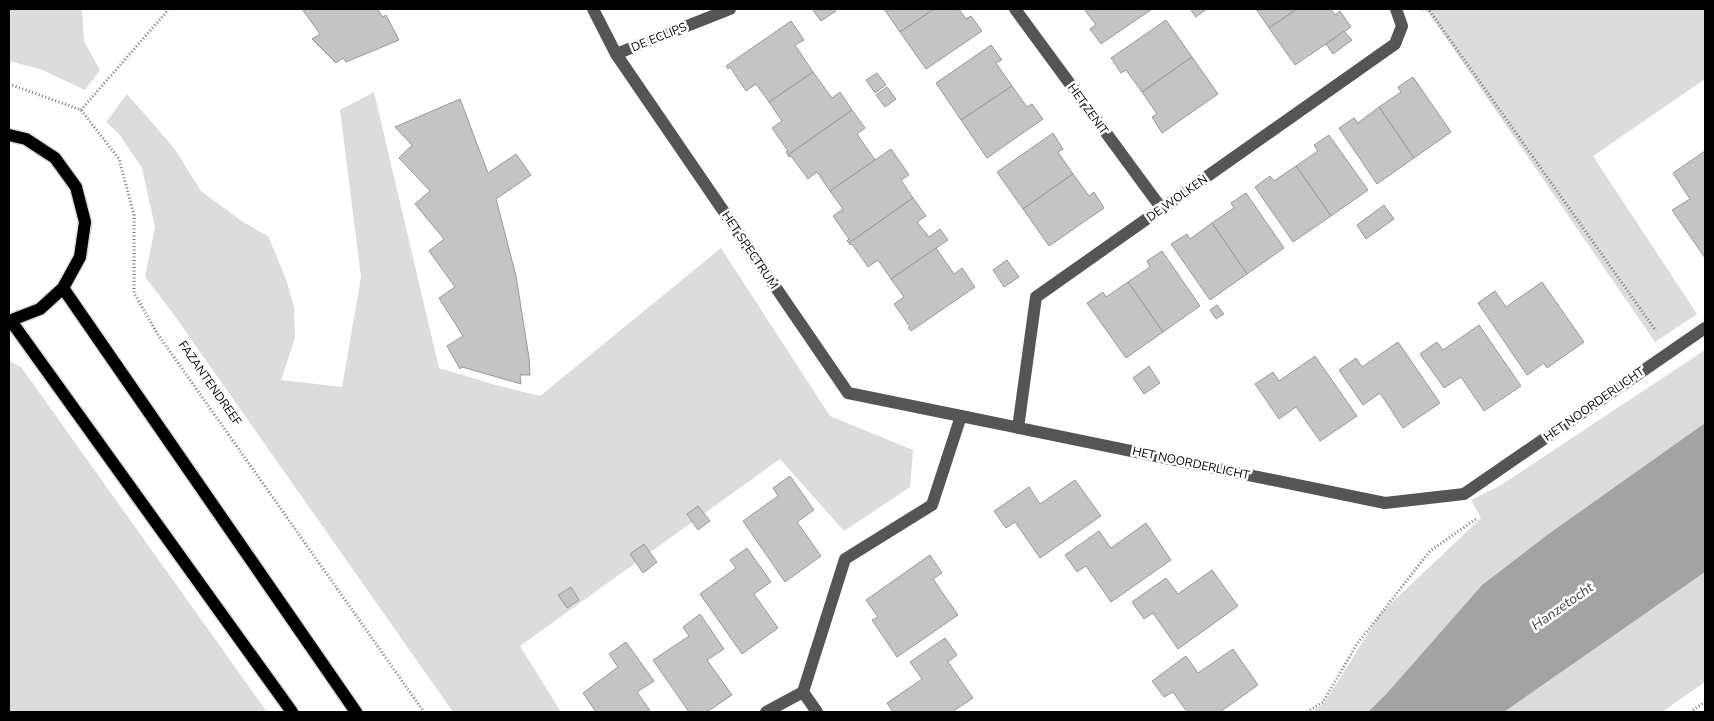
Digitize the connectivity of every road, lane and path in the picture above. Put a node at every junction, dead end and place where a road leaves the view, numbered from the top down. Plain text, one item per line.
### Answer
1 (170, 9) edge
2 (593, 9) edge
3 (730, 9) edge
4 (1015, 9) edge
5 (1396, 9) edge
6 (1420, 9) edge
7 (616, 54) junction
8 (9, 84) edge
9 (81, 110) junction
10 (9, 135) edge
11 (1162, 209) junction
12 (63, 288) junction
13 (10, 321) edge
14 (1705, 328) edge
15 (1671, 351) junction
16 (961, 416) junction
17 (1018, 428) junction
18 (1484, 513) dead end
19 (802, 692) junction
20 (1705, 702) edge
21 (292, 712) edge
22 (356, 712) edge
23 (424, 712) edge
24 (766, 712) edge
25 (817, 712) edge
26 (1307, 712) edge
27 (1690, 712) edge

1 - 9 path
2 - 7 street, HET SPECTRUM
3 - 7 street, DE ECLIPS
4 - 11 street, HET ZENIT
5 - 11 street, DE WOLKEN
6 - 15 path
7 - 16 street, HET SPECTRUM
8 - 9 path
9 - 23 path, FAZANTENDREEF
10 - 12 main road
11 - 17 street, DE WOLKEN
12 - 13 main road
12 - 22 main road
13 - 21 main road
14 - 15 street, HET NOORDERLICHT
15 - 17 street, HET NOORDERLICHT
16 - 17 street, HET NOORDERLICHT
16 - 19 street
18 - 26 path
19 - 24 street
19 - 25 street
20 - 27 path

